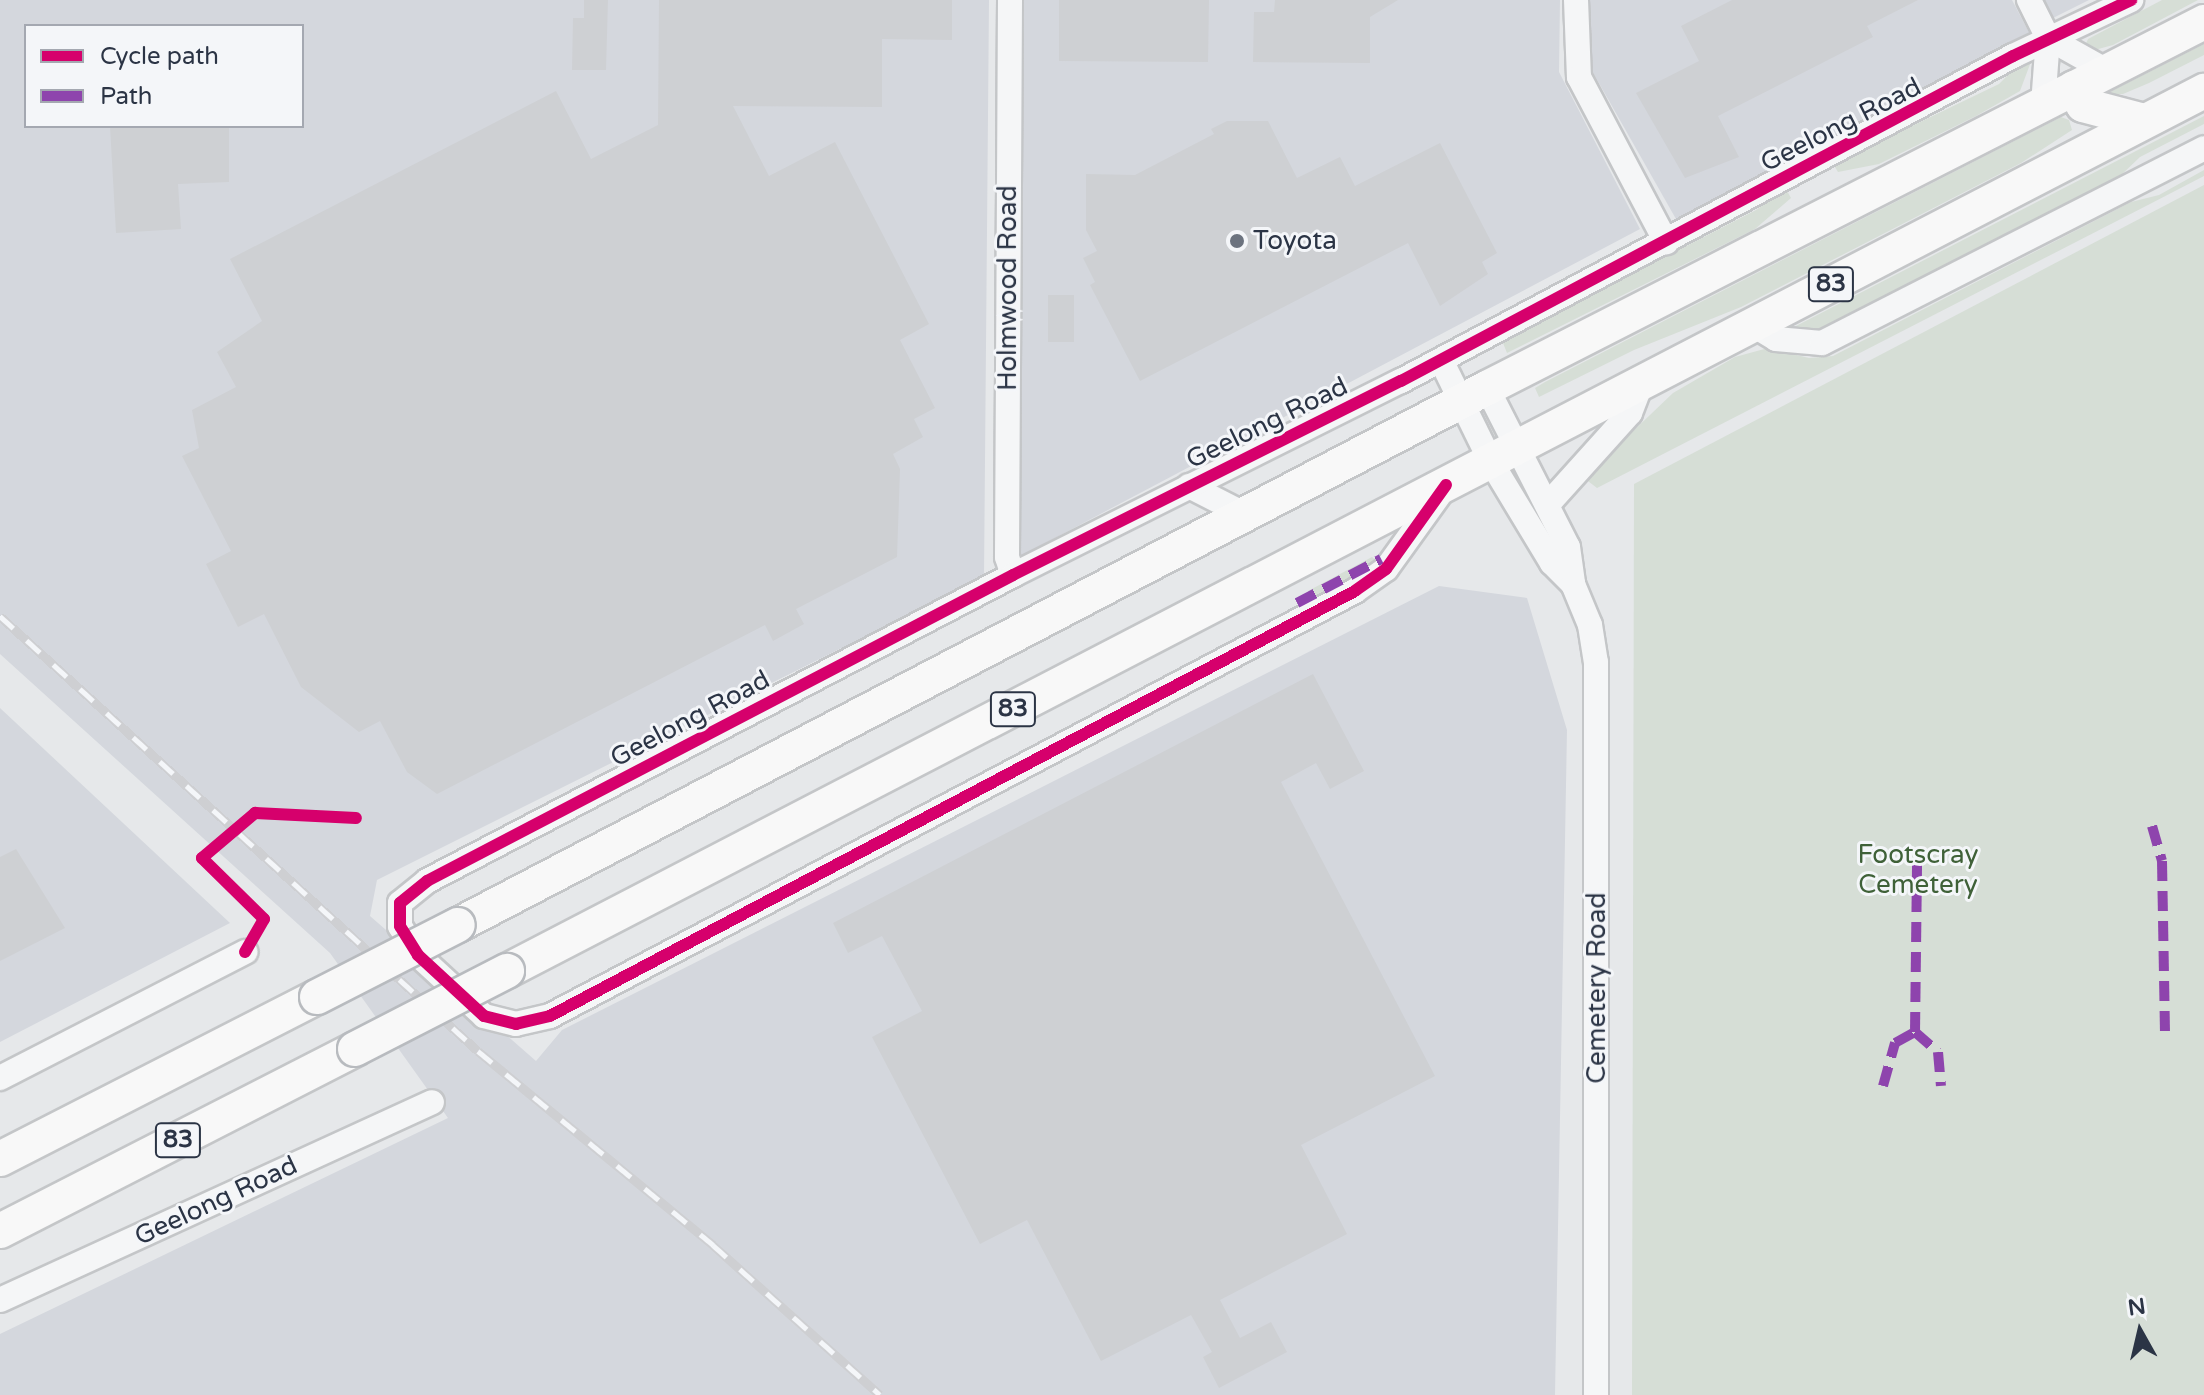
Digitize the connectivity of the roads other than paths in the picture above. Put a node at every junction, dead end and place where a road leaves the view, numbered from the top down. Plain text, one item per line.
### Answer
1 (1010, 0) edge
2 (1576, 0) edge
3 (2029, 0) edge
4 (2131, 0) edge
5 (2204, 22) edge
6 (2048, 38) junction
7 (2107, 71) junction
8 (2074, 88) junction
9 (2204, 91) edge
10 (2043, 104) junction
11 (2144, 121) junction
12 (2204, 148) edge
13 (1666, 242) junction
14 (1753, 325) junction
15 (1441, 360) junction
16 (1642, 382) junction
17 (1474, 395) junction
18 (1504, 454) junction
19 (1446, 485) junction
20 (1189, 486) junction
21 (1549, 503) junction
22 (1246, 515) junction
23 (1013, 575) junction
24 (1573, 584) junction
25 (245, 952) dead end
26 (0, 1078) edge
27 (432, 1102) dead end
28 (0, 1159) edge
29 (0, 1231) edge
30 (0, 1300) edge
31 (1596, 1395) edge

1 - 23 street, Holmwood Road
2 - 13 street
3 - 6 street
4 - 6 street, Geelong Road
5 - 7 highway, 83
6 - 7 street
6 - 10 street
6 - 13 street, Geelong Road
7 - 8 highway, 83
8 - 10 highway, 83
8 - 11 highway
9 - 11 highway, Geelong Road / 83
10 - 17 highway, 83
11 - 14 highway, Geelong Road / 83
12 - 14 street
13 - 15 street, Geelong Road
14 - 16 highway, Geelong Road / 83
15 - 17 street, Cemetery Road
15 - 20 street, Geelong Road
16 - 18 highway, Geelong Road / 83
16 - 21 street
17 - 18 street, Cemetery Road
17 - 22 highway, 83
18 - 19 highway, Geelong Road / 83
18 - 21 street, Cemetery Road
18 - 24 street, Cemetery Road
19 - 23 street, Geelong Road
19 - 29 highway, Geelong Road / 83, bridge
20 - 22 street, Geelong Road
20 - 23 street, Geelong Road
21 - 24 street, Cemetery Road
22 - 28 highway, 83, bridge
24 - 31 street, Cemetery Road
25 - 26 street
27 - 30 street, Geelong Road

